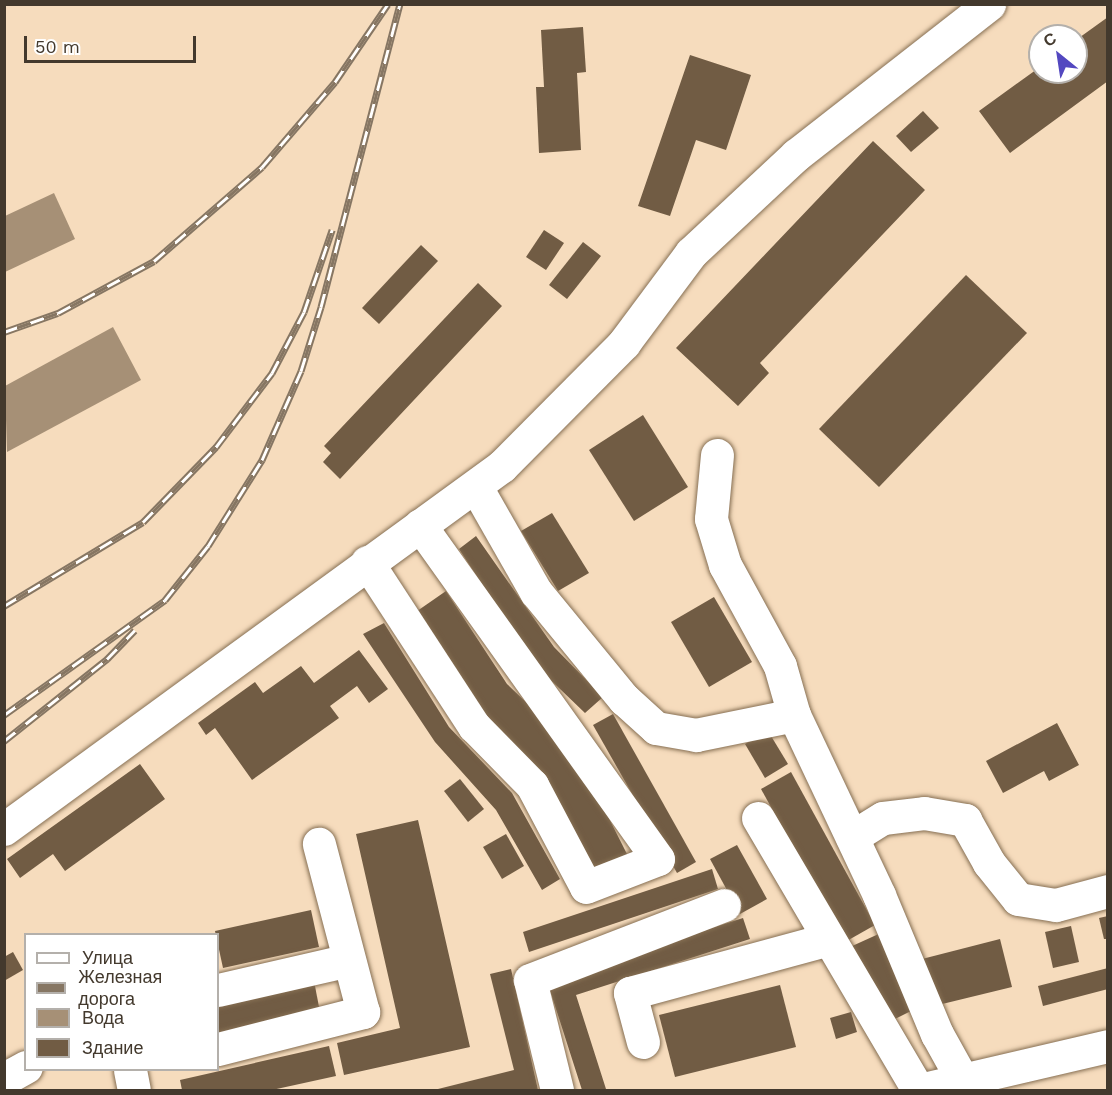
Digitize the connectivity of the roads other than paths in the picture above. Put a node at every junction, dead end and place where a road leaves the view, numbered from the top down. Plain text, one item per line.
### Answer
1 (989, 4) edge
2 (717, 455) dead end
3 (476, 487) junction
4 (420, 525) junction
5 (367, 562) junction
6 (794, 715) junction
7 (758, 818) dead end
8 (4, 829) edge
9 (852, 837) junction
10 (319, 844) dead end
11 (1107, 891) edge
12 (724, 905) dead end
13 (829, 939) junction
14 (349, 960) junction
15 (219, 990) edge
16 (643, 1042) dead end
17 (1107, 1046) edge
18 (219, 1049) edge
19 (24, 1068) edge
20 (4, 1079) edge
21 (965, 1085) edge
22 (557, 1090) edge
23 (919, 1090) edge

1 - 3 street
2 - 6 street
3 - 4 street
3 - 6 street
4 - 5 street
4 - 5 street
5 - 8 street
6 - 9 street
7 - 13 street
9 - 11 street
9 - 21 street
10 - 14 street
12 - 22 street
13 - 16 street
13 - 23 street
14 - 15 street
14 - 18 street
17 - 21 street
19 - 20 street
21 - 23 street

